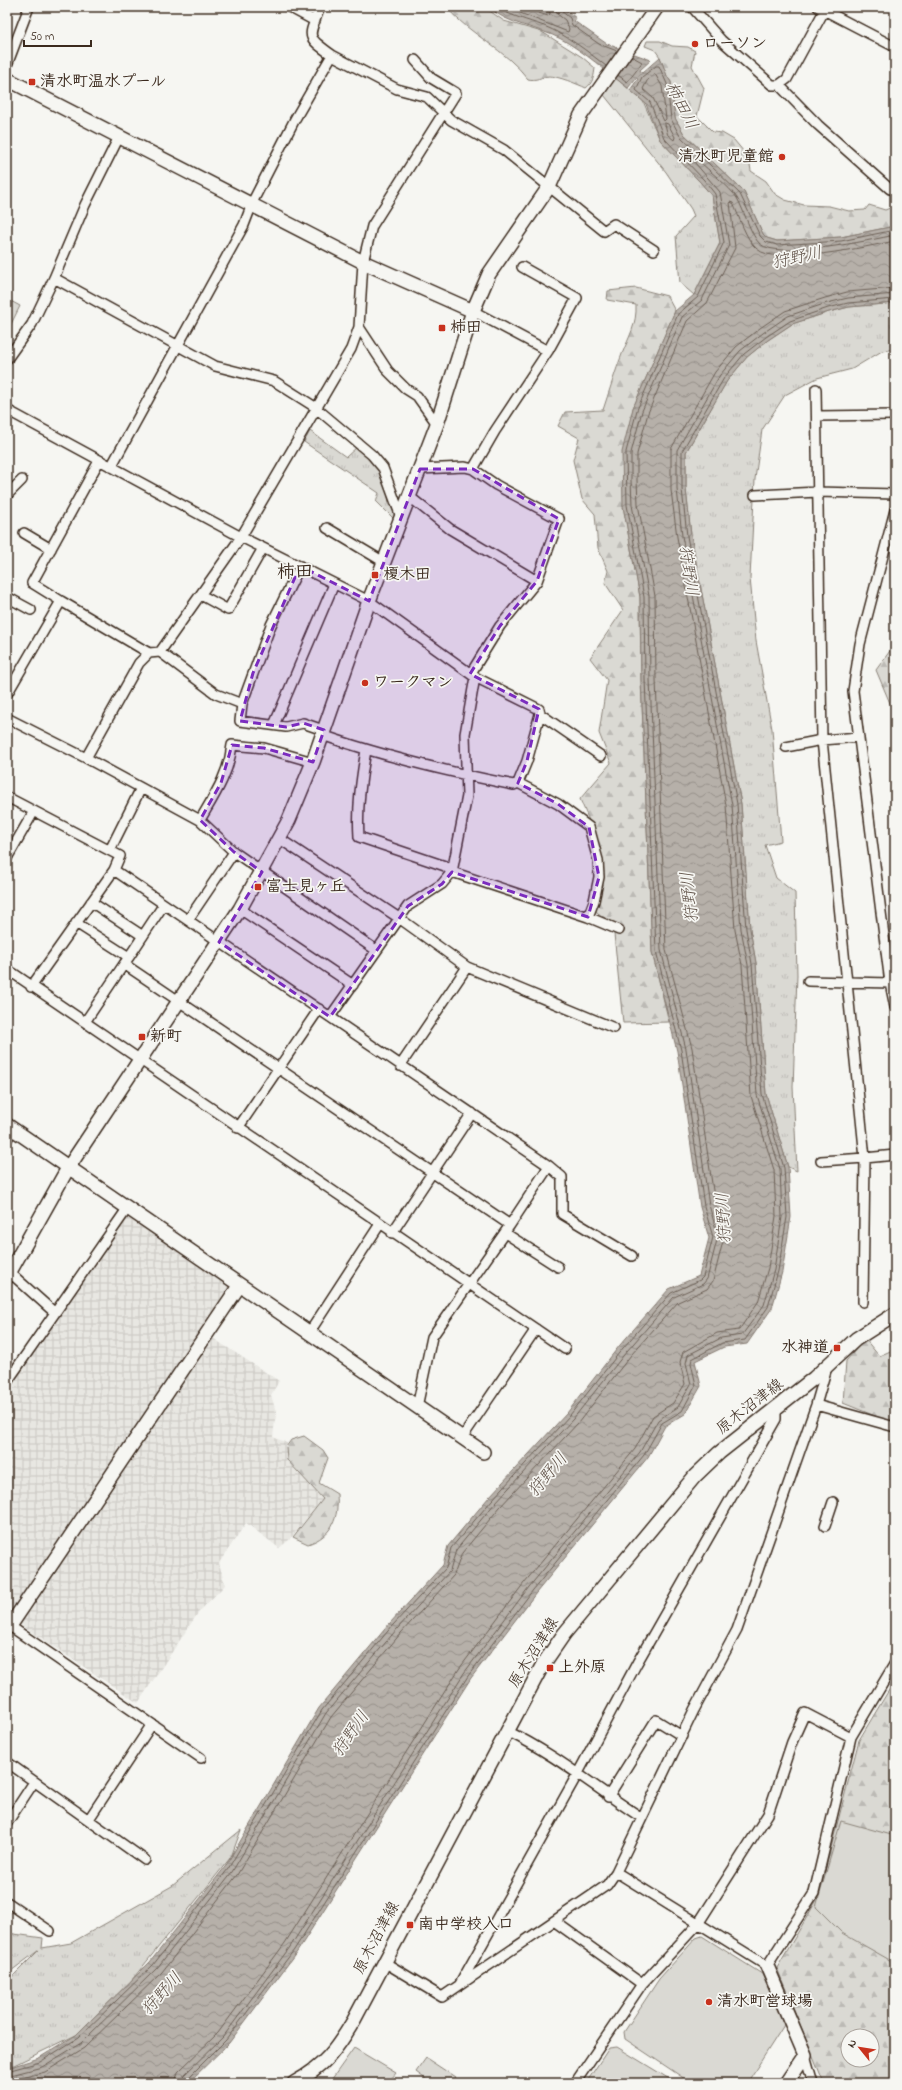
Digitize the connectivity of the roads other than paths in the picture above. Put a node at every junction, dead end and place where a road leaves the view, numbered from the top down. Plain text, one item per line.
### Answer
1 (29, 7) edge
2 (289, 7) edge
3 (320, 7) edge
4 (657, 7) edge
5 (692, 7) edge
6 (821, 9) edge
7 (315, 21) junction
8 (895, 47) edge
9 (332, 56) junction
10 (415, 60) dead end
11 (7, 65) edge
12 (7, 79) edge
13 (779, 85) junction
14 (444, 114) junction
15 (120, 137) junction
16 (549, 187) junction
17 (890, 189) dead end
18 (253, 206) junction
19 (654, 250) dead end
20 (363, 262) junction
21 (522, 266) dead end
22 (54, 278) junction
23 (473, 311) junction
24 (359, 327) junction
25 (176, 346) junction
26 (548, 351) junction
27 (7, 358) edge
28 (816, 389) dead end
29 (315, 407) junction
30 (7, 410) edge
31 (895, 415) edge
32 (817, 416) junction
33 (437, 424) junction
34 (99, 461) junction
35 (111, 467) junction
36 (420, 469) junction
37 (473, 469) junction
38 (22, 480) dead end
39 (818, 492) junction
40 (895, 494) edge
41 (7, 495) edge
42 (755, 495) dead end
43 (410, 497) junction
44 (895, 510) edge
45 (401, 517) junction
46 (327, 528) dead end
47 (24, 533) dead end
48 (241, 537) junction
49 (263, 548) junction
50 (51, 549) junction
51 (384, 562) junction
52 (300, 566) junction
53 (537, 581) junction
54 (334, 584) junction
55 (201, 595) junction
56 (7, 597) edge
57 (62, 601) junction
58 (369, 601) junction
59 (31, 610) dead end
60 (160, 652) junction
61 (149, 654) junction
62 (473, 675) junction
63 (7, 694) edge
64 (242, 704) junction
65 (540, 714) junction
66 (7, 718) edge
67 (274, 726) junction
68 (323, 732) junction
69 (859, 737) junction
70 (822, 740) junction
71 (786, 747) dead end
72 (366, 750) junction
73 (601, 756) dead end
74 (86, 758) junction
75 (313, 762) junction
76 (467, 776) junction
77 (518, 783) junction
78 (141, 788) junction
79 (7, 797) edge
80 (34, 811) junction
81 (200, 820) junction
82 (280, 839) junction
83 (110, 850) junction
84 (234, 852) junction
85 (7, 858) edge
86 (114, 870) junction
87 (262, 872) junction
88 (452, 872) junction
89 (91, 902) junction
90 (164, 904) junction
91 (240, 909) junction
92 (588, 917) junction
93 (399, 918) junction
94 (188, 920) junction
95 (76, 923) junction
96 (619, 930) dead end
97 (143, 936) junction
98 (219, 942) junction
99 (376, 950) junction
100 (127, 961) junction
101 (467, 967) junction
102 (7, 970) edge
103 (808, 981) dead end
104 (847, 982) junction
105 (890, 983) junction
106 (353, 985) junction
107 (31, 987) junction
108 (179, 1000) junction
109 (895, 1006) edge
110 (320, 1009) junction
111 (330, 1017) junction
112 (86, 1022) junction
113 (614, 1028) dead end
114 (141, 1059) junction
115 (400, 1066) junction
116 (278, 1068) junction
117 (472, 1113) junction
118 (238, 1128) junction
119 (9, 1131) edge
120 (895, 1155) edge
121 (865, 1158) junction
122 (821, 1161) dead end
123 (549, 1166) junction
124 (68, 1168) junction
125 (432, 1172) junction
126 (127, 1209) junction
127 (380, 1224) junction
128 (507, 1229) junction
129 (392, 1233) junction
130 (632, 1256) dead end
131 (558, 1267) dead end
132 (8, 1273) edge
133 (470, 1283) junction
134 (238, 1286) junction
135 (863, 1302) dead end
136 (54, 1312) junction
137 (895, 1314) edge
138 (536, 1329) junction
139 (309, 1333) junction
140 (564, 1349) dead end
141 (827, 1365) junction
142 (7, 1382) edge
143 (816, 1406) junction
144 (417, 1407) junction
145 (776, 1408) junction
146 (895, 1427) edge
147 (462, 1438) junction
148 (483, 1452) dead end
149 (833, 1502) dead end
150 (825, 1526) dead end
151 (8, 1627) edge
152 (895, 1663) edge
153 (152, 1724) junction
154 (507, 1731) junction
155 (682, 1736) junction
156 (851, 1737) junction
157 (201, 1758) dead end
158 (7, 1762) edge
159 (577, 1775) junction
160 (34, 1782) junction
161 (608, 1797) junction
162 (642, 1818) junction
163 (89, 1819) junction
164 (7, 1823) edge
165 (145, 1860) dead end
166 (616, 1872) junction
167 (7, 1902) edge
168 (554, 1921) junction
169 (698, 1924) junction
170 (50, 1931) dead end
171 (384, 1962) junction
172 (767, 1966) junction
173 (642, 1984) junction
174 (458, 1987) junction
175 (805, 2056) junction
176 (294, 2083) edge
177 (575, 2083) edge
178 (786, 2083) edge
179 (813, 2083) edge

1 - 11 street
2 - 7 street
3 - 7 street
4 - 16 street
5 - 13 street
6 - 8 street
6 - 13 street
7 - 9 street
9 - 14 street
9 - 18 street
10 - 14 street
12 - 15 street
13 - 17 street
14 - 16 street
14 - 20 street
15 - 18 street
15 - 22 street
16 - 19 street
16 - 23 street
18 - 20 street
18 - 25 street
20 - 23 street
20 - 24 street
21 - 26 street
22 - 25 street
22 - 27 street
23 - 26 street
23 - 33 street
24 - 29 street
24 - 33 street
25 - 29 street
25 - 35 street
26 - 37 street
28 - 32 street
29 - 45 street
29 - 48 street
30 - 34 street
31 - 32 street
32 - 39 street
33 - 36 street
34 - 35 street
34 - 50 street
35 - 48 street
36 - 37 street
36 - 43 street
37 - 53 street
38 - 41 street
39 - 40 street
39 - 42 street
39 - 70 street
43 - 45 street
43 - 53 street
44 - 69 street
45 - 51 street
46 - 51 street
47 - 50 street
48 - 49 street
48 - 55 street
49 - 52 street
49 - 55 street
50 - 57 street
51 - 58 street
52 - 54 street
52 - 64 street
53 - 62 street
54 - 58 street
54 - 67 street
55 - 60 street
56 - 59 street
57 - 61 street
57 - 63 street
58 - 62 street
58 - 68 street
60 - 61 street
60 - 64 street
61 - 74 street
62 - 65 street
62 - 76 street
64 - 67 street
65 - 73 street
65 - 77 street
66 - 74 street
67 - 68 street
68 - 72 street
68 - 75 street
69 - 70 street
69 - 105 street
70 - 71 street
70 - 104 street
72 - 76 street
72 - 88 street
74 - 78 street
75 - 81 street
75 - 82 street
76 - 77 street
76 - 88 street
77 - 92 street
78 - 81 street
78 - 83 street
79 - 80 street
80 - 83 street
80 - 85 street
81 - 84 street
82 - 87 street
82 - 93 street
83 - 86 street
84 - 87 street
84 - 94 street
86 - 89 street
86 - 90 street
87 - 91 street
87 - 99 street
88 - 92 street
88 - 93 street
89 - 95 street
89 - 97 street
90 - 94 street
90 - 97 street
91 - 98 street
91 - 106 street
92 - 96 street
93 - 99 street
93 - 101 street
94 - 98 street
95 - 100 street
95 - 107 street
97 - 100 street
98 - 108 street
98 - 110 street
99 - 106 street
100 - 108 street
100 - 112 street
101 - 113 street
101 - 115 street
102 - 107 street
103 - 104 street
104 - 105 street
104 - 121 street
105 - 109 street
106 - 111 street
107 - 112 street
108 - 114 street
108 - 116 street
110 - 111 street
110 - 116 street
111 - 115 street
112 - 114 street
114 - 118 street
114 - 124 street
115 - 117 street
116 - 118 street
116 - 125 street
117 - 123 street
117 - 125 street
118 - 127 street
119 - 124 street
120 - 121 street
121 - 122 street
121 - 135 street
123 - 128 street
123 - 130 street
124 - 126 street
124 - 132 street
125 - 128 street
125 - 129 street
126 - 134 street
126 - 136 street
127 - 129 street
127 - 139 street
128 - 131 street
128 - 133 street
129 - 133 street
132 - 136 street
133 - 138 street
133 - 144 street
134 - 139 street
134 - 151 street
136 - 142 street
137 - 141 street, 原木沼津線
138 - 140 street
138 - 147 street
139 - 144 street
141 - 143 street
141 - 145 street, 原木沼津線
143 - 146 street
143 - 155 street
144 - 147 street
145 - 154 street, 原木沼津線
145 - 159 street
147 - 148 street
149 - 150 street
151 - 153 street
152 - 156 street
153 - 157 street
153 - 163 street
154 - 159 street
154 - 171 street, 原木沼津線
155 - 161 street
155 - 162 street
156 - 169 street
156 - 172 street
158 - 160 street
159 - 161 street
159 - 174 street
160 - 163 street
160 - 164 street
161 - 162 street
162 - 166 street
163 - 165 street
166 - 168 street
166 - 169 street
167 - 170 street
168 - 173 street
168 - 174 street
169 - 172 street
169 - 173 street
171 - 174 street
171 - 176 street, 原木沼津線
172 - 175 street
173 - 177 street
175 - 178 street
175 - 179 street

